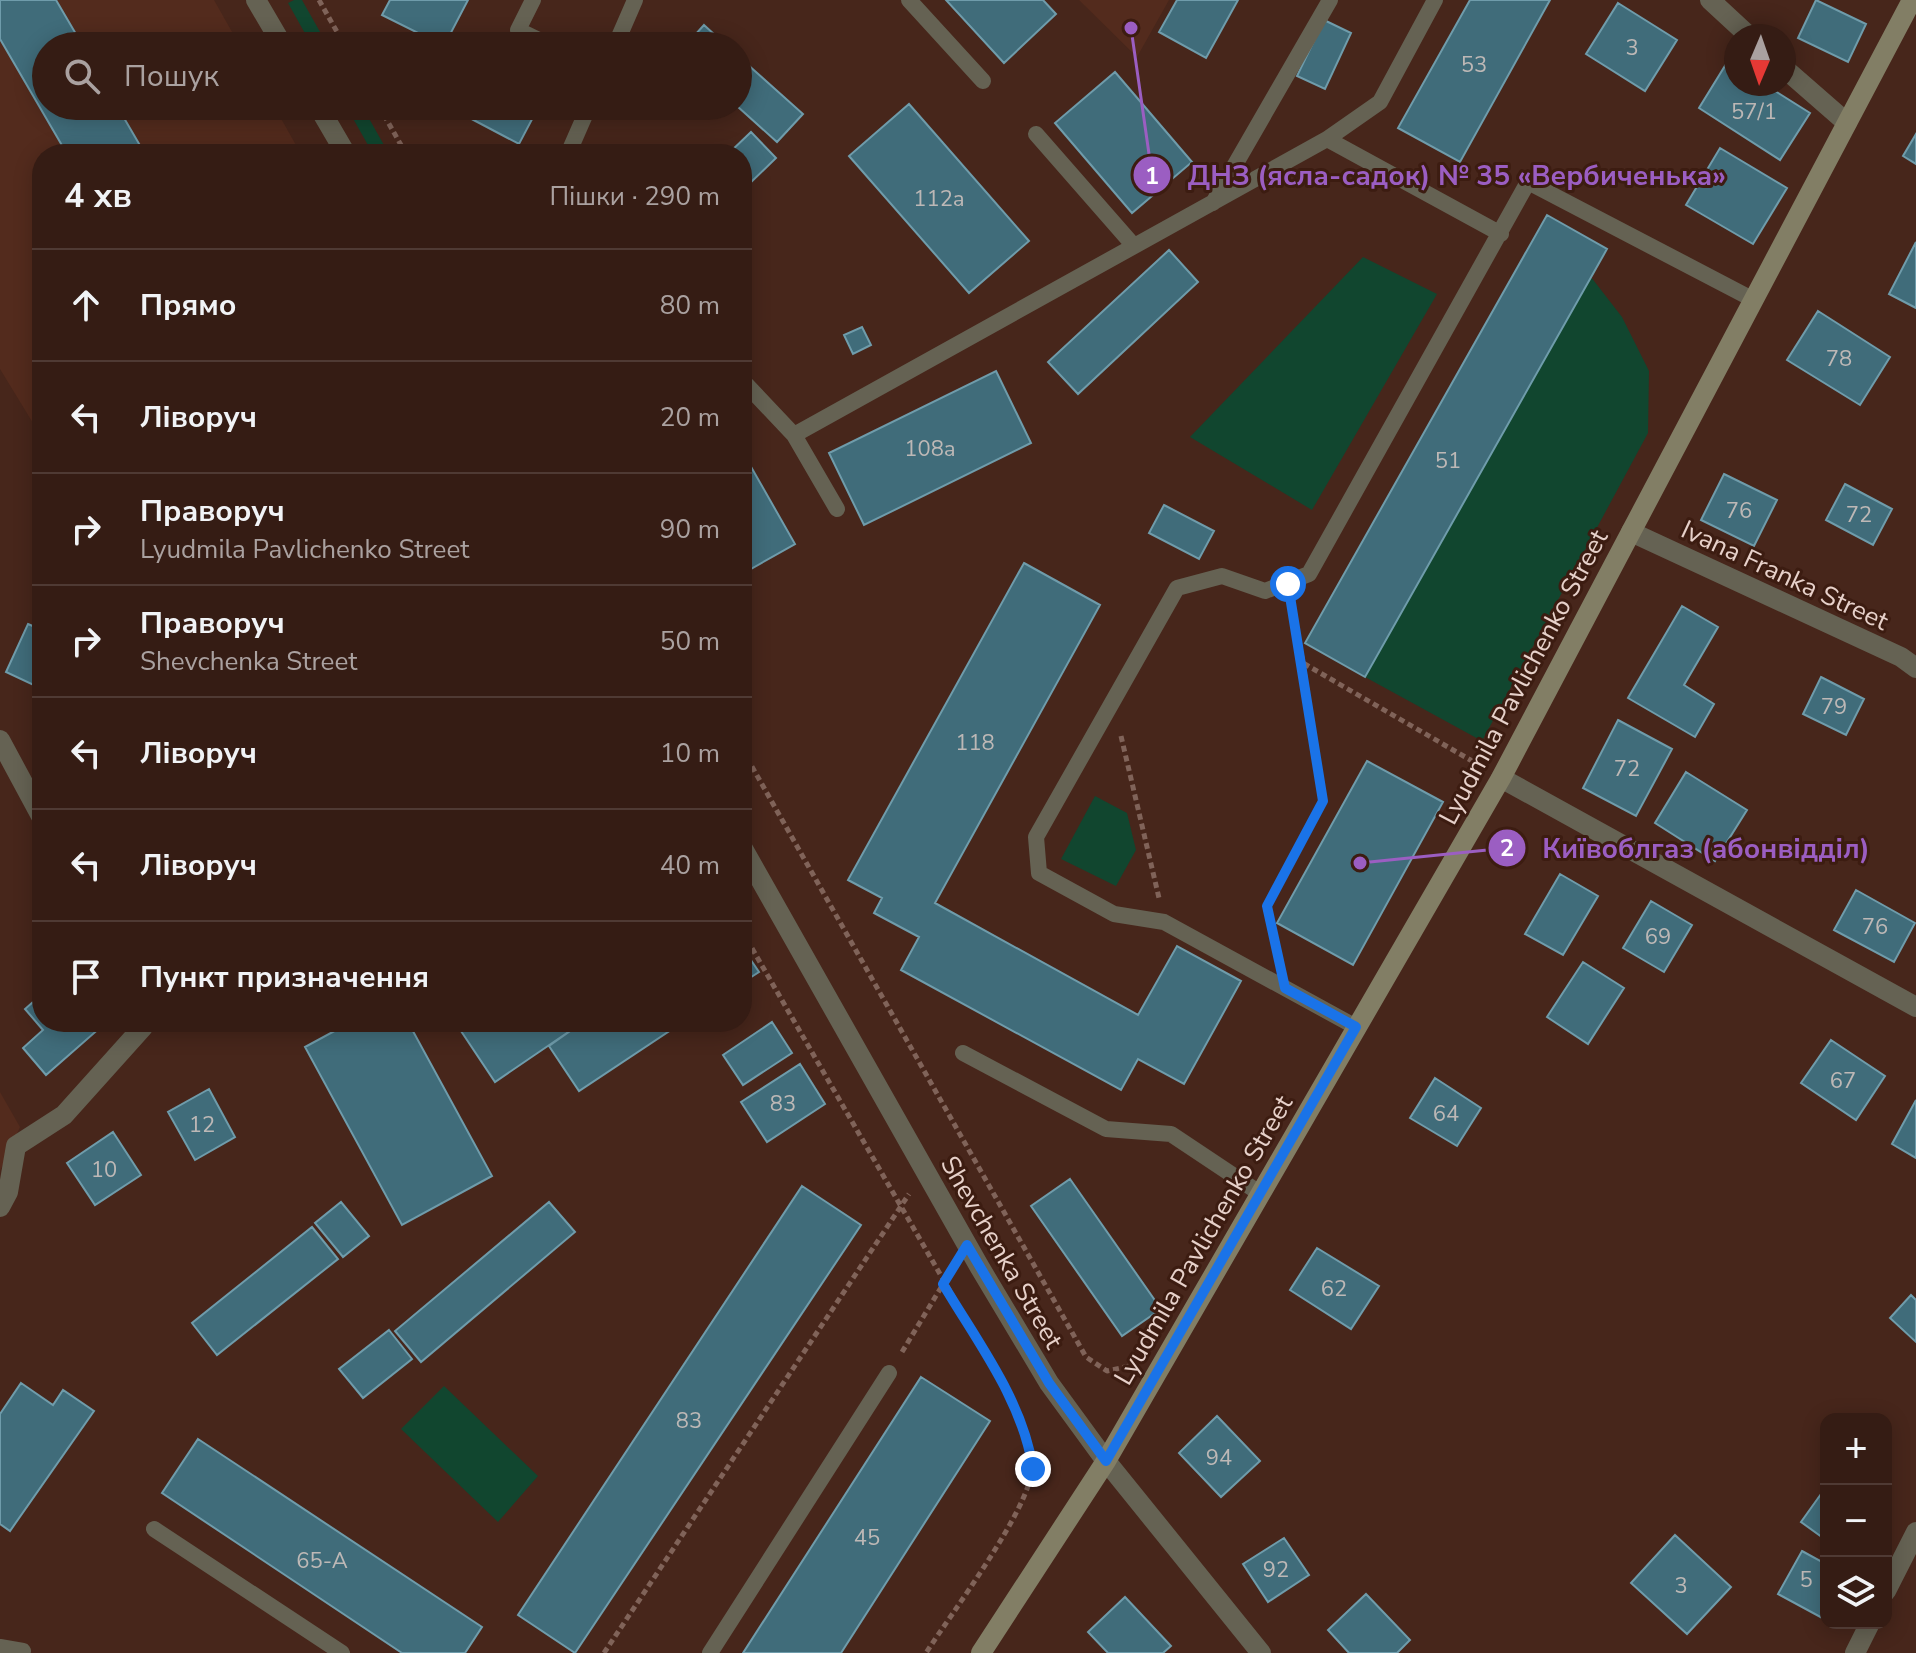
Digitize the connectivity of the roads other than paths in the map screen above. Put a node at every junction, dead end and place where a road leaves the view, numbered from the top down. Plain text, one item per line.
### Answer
1 (256, 0) edge
2 (533, 0) edge
3 (635, 0) edge
4 (909, 0) edge
5 (1330, 0) edge
6 (1435, 0) edge
7 (1710, 0) edge
8 (1912, 0) edge
9 (1736, 24) edge
10 (275, 32) edge
11 (522, 32) edge
12 (621, 32) edge
13 (1796, 78) edge
14 (983, 81) dead end
15 (326, 120) edge
16 (583, 120) edge
17 (1847, 123) junction
18 (1036, 134) dead end
19 (1327, 139) junction
20 (340, 144) edge
21 (572, 144) edge
22 (1213, 203) junction
23 (1501, 234) junction
24 (1134, 246) junction
25 (1754, 300) junction
26 (752, 391) edge
27 (794, 435) junction
28 (837, 509) dead end
29 (1631, 532) junction
30 (1916, 668) edge
31 (0, 740) edge
32 (1501, 778) junction
33 (32, 799) edge
34 (752, 865) edge
35 (1916, 1007) edge
36 (1356, 1027) junction
37 (139, 1032) edge
38 (963, 1053) dead end
39 (1261, 1194) junction
40 (0, 1207) edge
41 (889, 1373) road end
42 (1106, 1461) junction
43 (154, 1529) dead end
44 (1916, 1532) edge
45 (1892, 1579) edge
46 (1867, 1629) edge
47 (0, 1647) edge
48 (23, 1651) edge
49 (342, 1653) edge
50 (710, 1653) edge
51 (981, 1653) edge
52 (1261, 1653) edge
53 (1855, 1653) edge

1 - 10 street
2 - 11 lane
3 - 12 lane
4 - 14 lane
5 - 22 lane
6 - 19 lane
7 - 9 street
8 - 17 main road, Lyudmila Pavlichenko Street
13 - 17 street
15 - 20 street
16 - 21 lane
17 - 25 main road, Lyudmila Pavlichenko Street
18 - 24 lane
19 - 22 lane
19 - 23 lane
22 - 24 lane
23 - 25 lane
23 - 36 lane
24 - 27 lane
25 - 29 main road, Lyudmila Pavlichenko Street
26 - 27 lane
27 - 28 lane
29 - 30 street, Ivana Franka Street
29 - 32 main road, Lyudmila Pavlichenko Street
31 - 33 street
32 - 35 street
32 - 36 main road, Lyudmila Pavlichenko Street
34 - 42 street, Shevchenka Street
36 - 39 main road, Lyudmila Pavlichenko Street
37 - 40 street
38 - 39 lane
39 - 42 main road, Lyudmila Pavlichenko Street
41 - 50 lane
42 - 51 main road, Lyudmila Pavlichenko Street
42 - 52 street, Shevchenka Street
43 - 49 lane
44 - 45 street
46 - 53 street
47 - 48 lane

